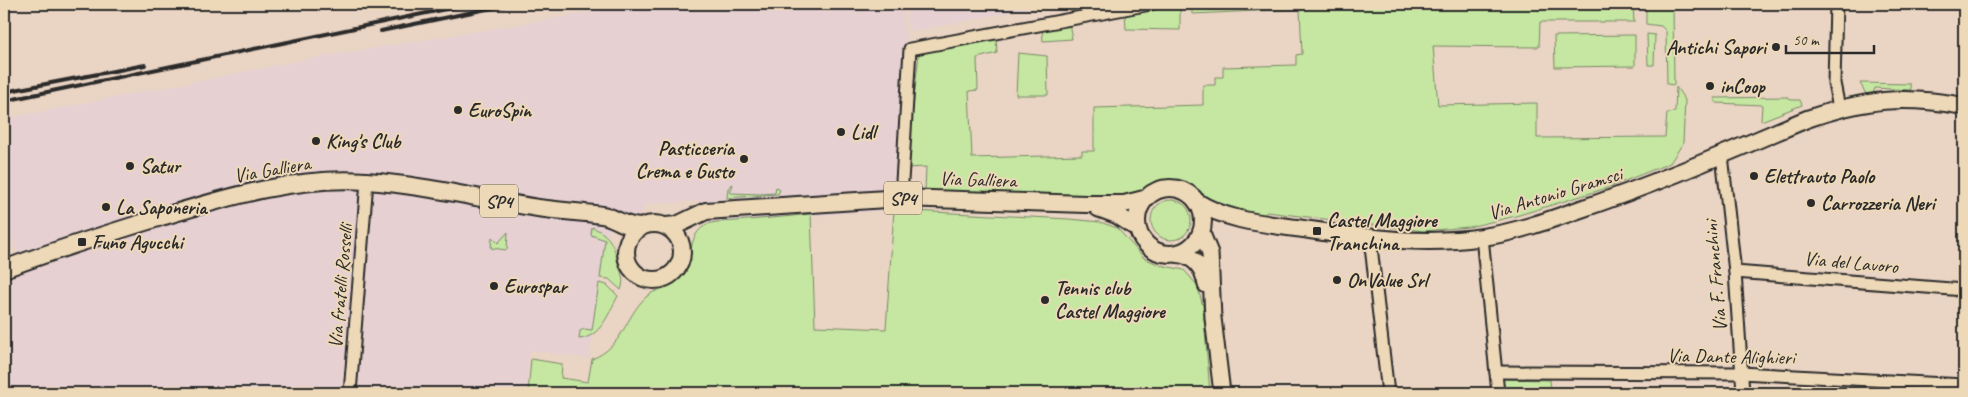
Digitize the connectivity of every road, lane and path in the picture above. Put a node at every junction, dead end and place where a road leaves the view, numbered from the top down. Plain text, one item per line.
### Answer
1 (1151, 4) edge
2 (1836, 4) edge
3 (1964, 106) edge
4 (1839, 108) junction
5 (1722, 155) junction
6 (367, 181) junction
7 (901, 198) junction
8 (1144, 199) junction
9 (1197, 202) junction
10 (1086, 204) junction
11 (719, 211) junction
12 (586, 214) junction
13 (1239, 220) junction
14 (666, 226) junction
15 (641, 227) junction
16 (1137, 228) junction
17 (1202, 228) junction
18 (1482, 237) junction
19 (1370, 238) junction
20 (682, 246) junction
21 (626, 253) junction
22 (1176, 254) junction
23 (4, 269) edge
24 (1735, 272) junction
25 (1964, 290) edge
26 (1213, 318) junction
27 (1496, 372) junction
28 (1741, 373) junction
29 (1964, 385) edge
30 (350, 393) edge
31 (1222, 393) edge
32 (1388, 393) edge
33 (1498, 393) edge
34 (1743, 393) edge

1 - 7 street
2 - 4 street
3 - 4 main road, Via Antonio Gramsci
4 - 5 main road, Via Antonio Gramsci
5 - 18 main road, Via Antonio Gramsci
5 - 24 street, Via F. Franchini
6 - 12 main road, Via Galliera / SP4
6 - 23 main road, Via Galliera / SP4
6 - 30 street, Via fratelli Rosselli
7 - 10 main road, Via Galliera / SP4
7 - 11 main road, Via Galliera / SP4
8 - 9 main road, SP4
8 - 10 main road, Via Galliera / SP4
8 - 16 main road
9 - 13 main road, Via Antonio Gramsci
9 - 17 main road
10 - 16 main road, Via Galliera / SP4
11 - 14 main road, Via Galliera / SP4
11 - 20 main road, Via Galliera / SP4
12 - 15 main road, Via Galliera / SP4
12 - 21 main road, Via Galliera / SP4
13 - 17 main road, Via Antonio Gramsci
13 - 19 main road, Via Antonio Gramsci
14 - 15 main road
14 - 20 main road
15 - 21 main road
16 - 22 main road, SP4
17 - 22 main road
17 - 26 street
18 - 19 main road, Via Antonio Gramsci
18 - 27 street
19 - 32 street
20 - 21 main road
22 - 26 street
24 - 25 street, Via del Lavoro
24 - 28 street, Via F. Franchini
26 - 31 street
27 - 28 street, Via Dante Alighieri
27 - 33 street
28 - 29 street, Via Dante Alighieri
28 - 34 street, Via F. Franchini

